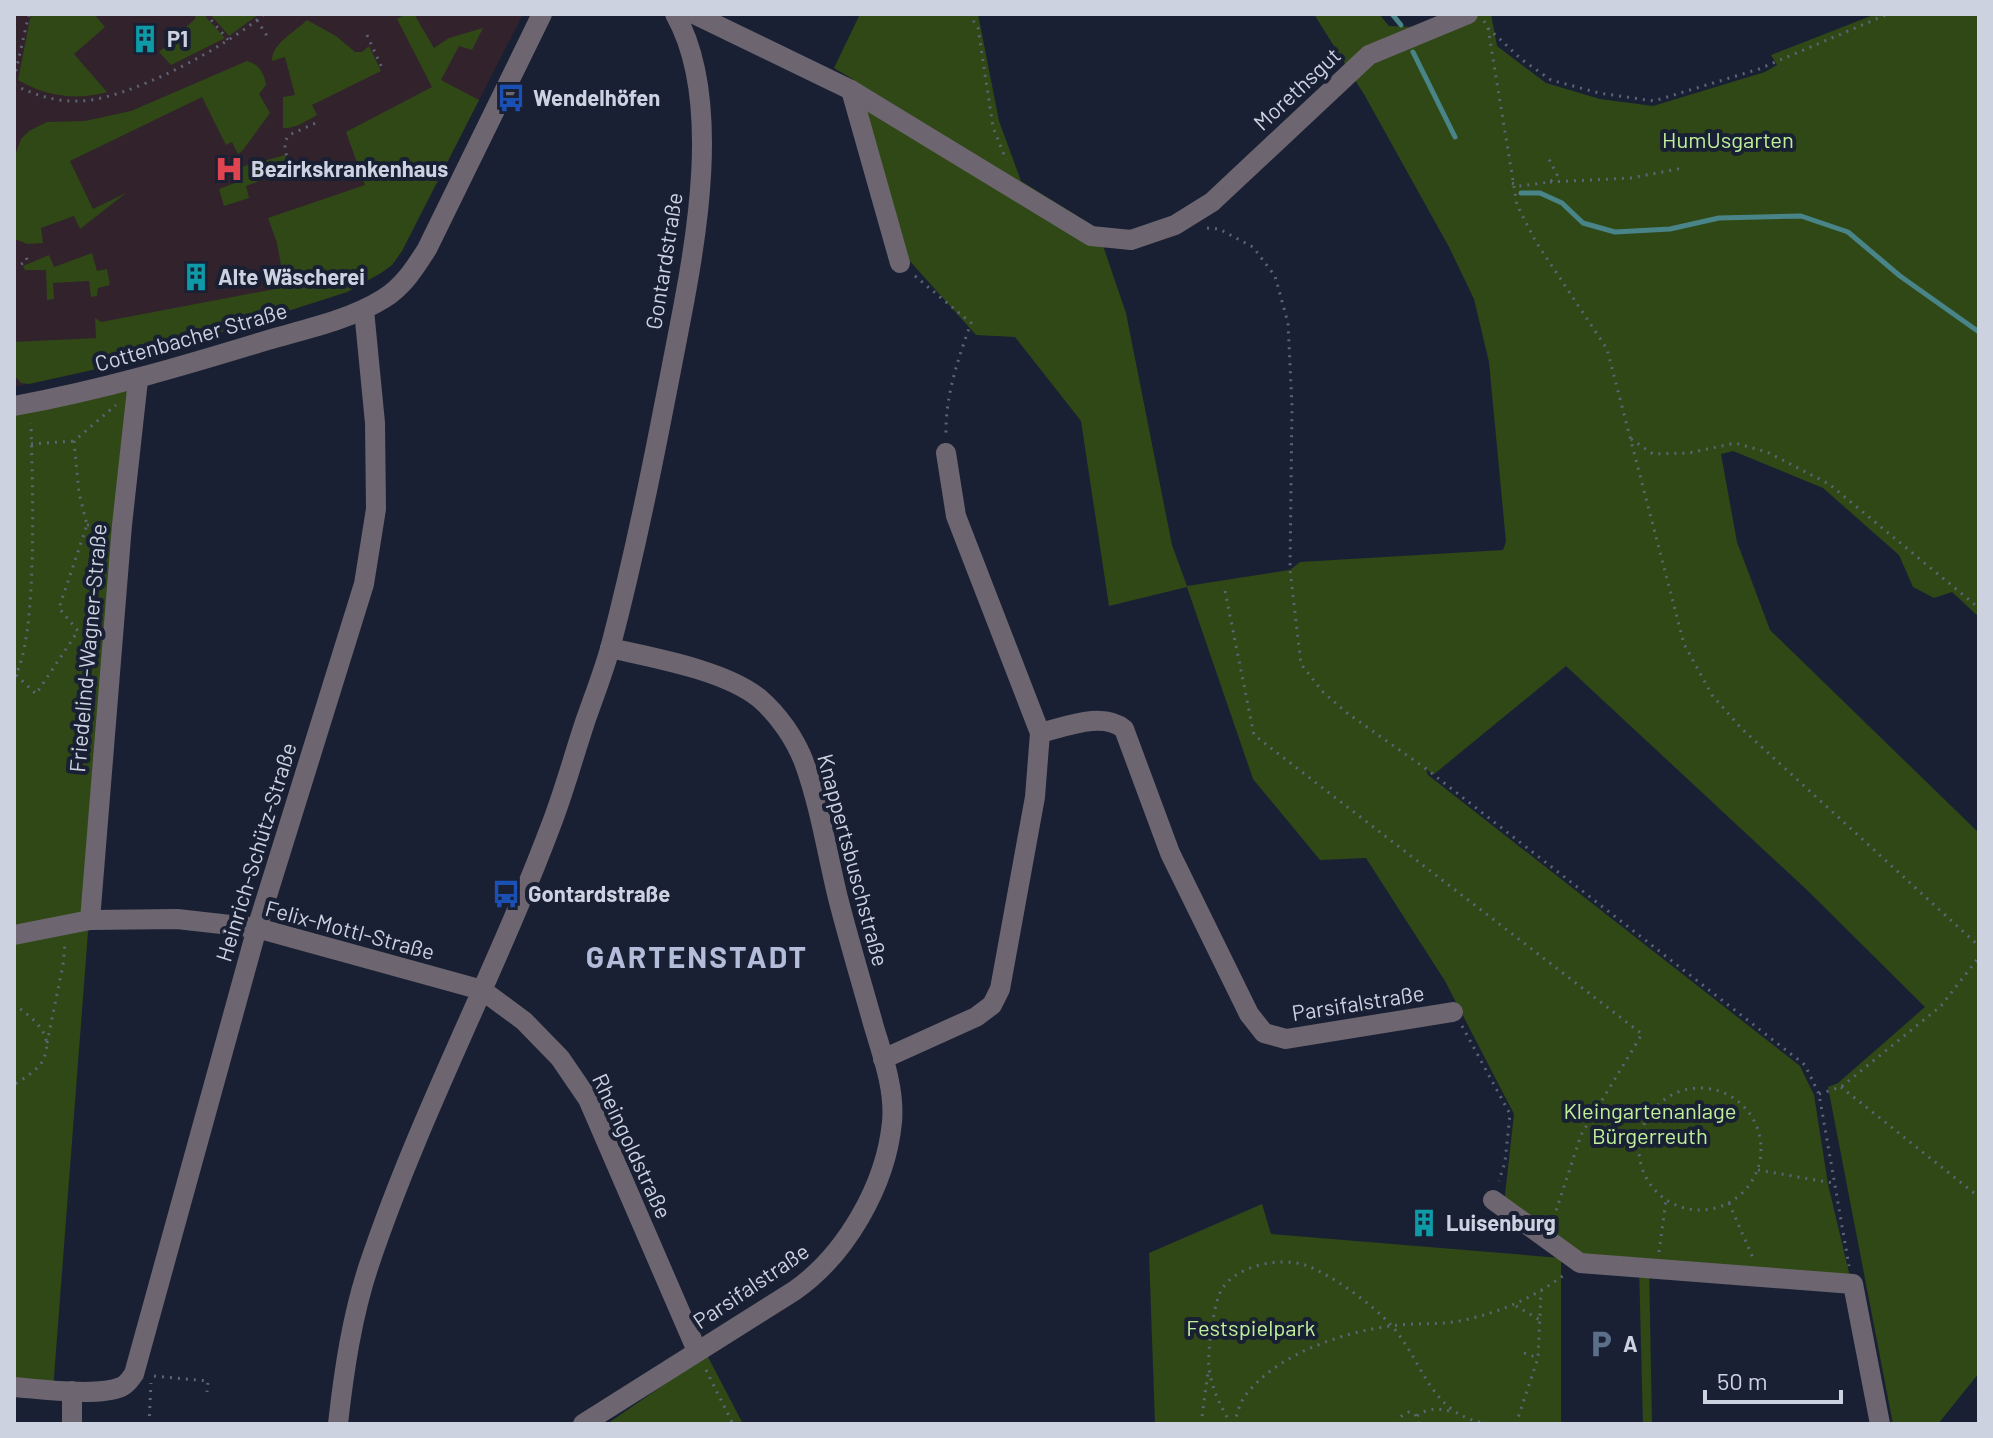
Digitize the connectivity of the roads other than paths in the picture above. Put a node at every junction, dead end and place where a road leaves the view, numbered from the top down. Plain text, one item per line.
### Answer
1 (542, 14) edge
2 (675, 14) edge
3 (694, 14) edge
4 (1468, 14) edge
5 (851, 90) junction
6 (900, 263) road end
7 (364, 310) junction
8 (137, 383) junction
9 (22, 405) edge
10 (946, 453) road end
11 (610, 648) junction
12 (1040, 733) junction
13 (90, 920) junction
14 (257, 928) junction
15 (14, 935) edge
16 (482, 990) junction
17 (1453, 1012) road end
18 (883, 1059) junction
19 (1493, 1200) road end
20 (697, 1351) junction
21 (14, 1387) edge
22 (72, 1391) junction
23 (72, 1424) edge
24 (338, 1424) edge
25 (583, 1424) edge
26 (1880, 1424) edge

1 - 7 street, Cottenbacher Straße
2 - 11 street, Gontardstraße
3 - 5 street
4 - 5 street, Morethsgut
5 - 6 street
7 - 8 street, Cottenbacher Straße
7 - 14 street, Heinrich-Schütz-Straße
8 - 9 street, Cottenbacher Straße
8 - 13 street, Friedelind-Wagner-Straße
10 - 12 street
11 - 16 street, Gontardstraße
11 - 18 street, Knappertsbuschstraße
12 - 17 street, Parsifalstraße
12 - 18 street
13 - 14 street, Felix-Mottl-Straße
13 - 15 street, Felix-Mottl-Straße
14 - 16 street, Felix-Mottl-Straße
14 - 22 street, Heinrich-Schütz-Straße
16 - 20 street, Rheingoldstraße
16 - 24 street, Gontardstraße
18 - 20 street, Parsifalstraße
19 - 26 street
20 - 25 street, Parsifalstraße
21 - 22 street
22 - 23 street

